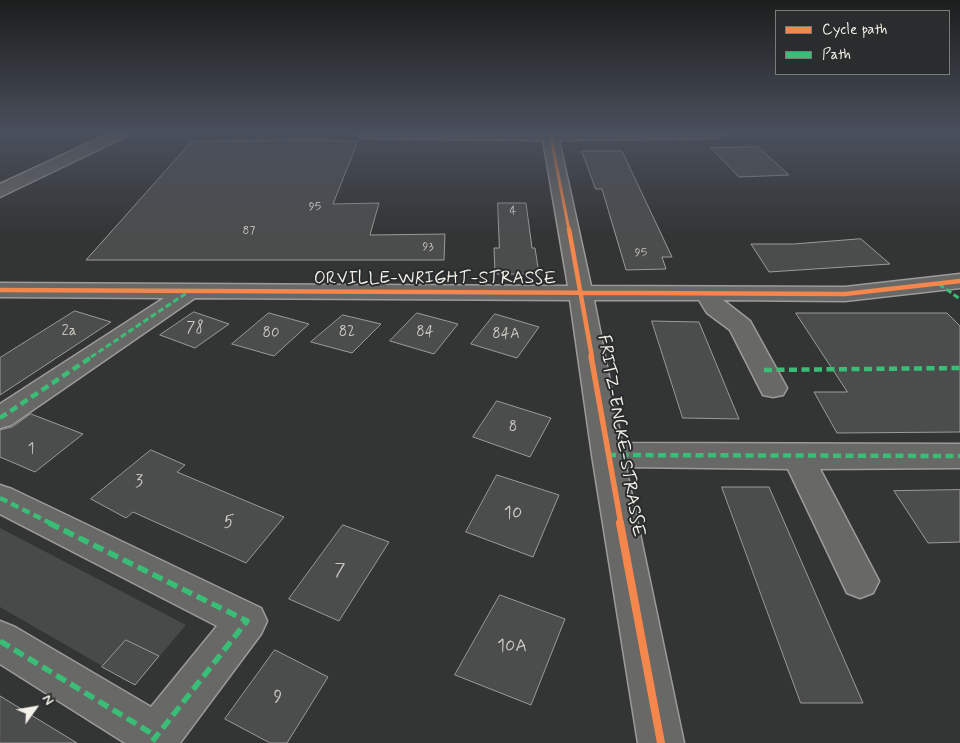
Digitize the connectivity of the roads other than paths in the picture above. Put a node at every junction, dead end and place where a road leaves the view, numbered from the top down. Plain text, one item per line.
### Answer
1 (49, 168) edge
2 (557, 168) edge
3 (0, 191) edge
4 (949, 283) edge
5 (0, 290) edge
6 (190, 290) junction
7 (581, 293) junction
8 (707, 293) junction
9 (960, 299) edge
10 (774, 388) dead end
11 (0, 418) edge
12 (608, 454) junction
13 (960, 456) edge
14 (798, 457) junction
15 (0, 498) edge
16 (860, 581) dead end
17 (0, 641) edge
18 (154, 739) edge
19 (662, 743) edge

1 - 3 street
2 - 7 street, FRITZ-ENCKE-STRASSE
4 - 8 street, ORVILLE-WRIGHT-STRASSE
4 - 9 street
5 - 6 street, ORVILLE-WRIGHT-STRASSE
6 - 7 street, ORVILLE-WRIGHT-STRASSE
6 - 11 street
7 - 8 street, ORVILLE-WRIGHT-STRASSE
7 - 12 street, FRITZ-ENCKE-STRASSE
8 - 10 street
12 - 14 street
12 - 19 street, FRITZ-ENCKE-STRASSE
13 - 14 street
14 - 16 street
15 - 18 street
17 - 18 street

